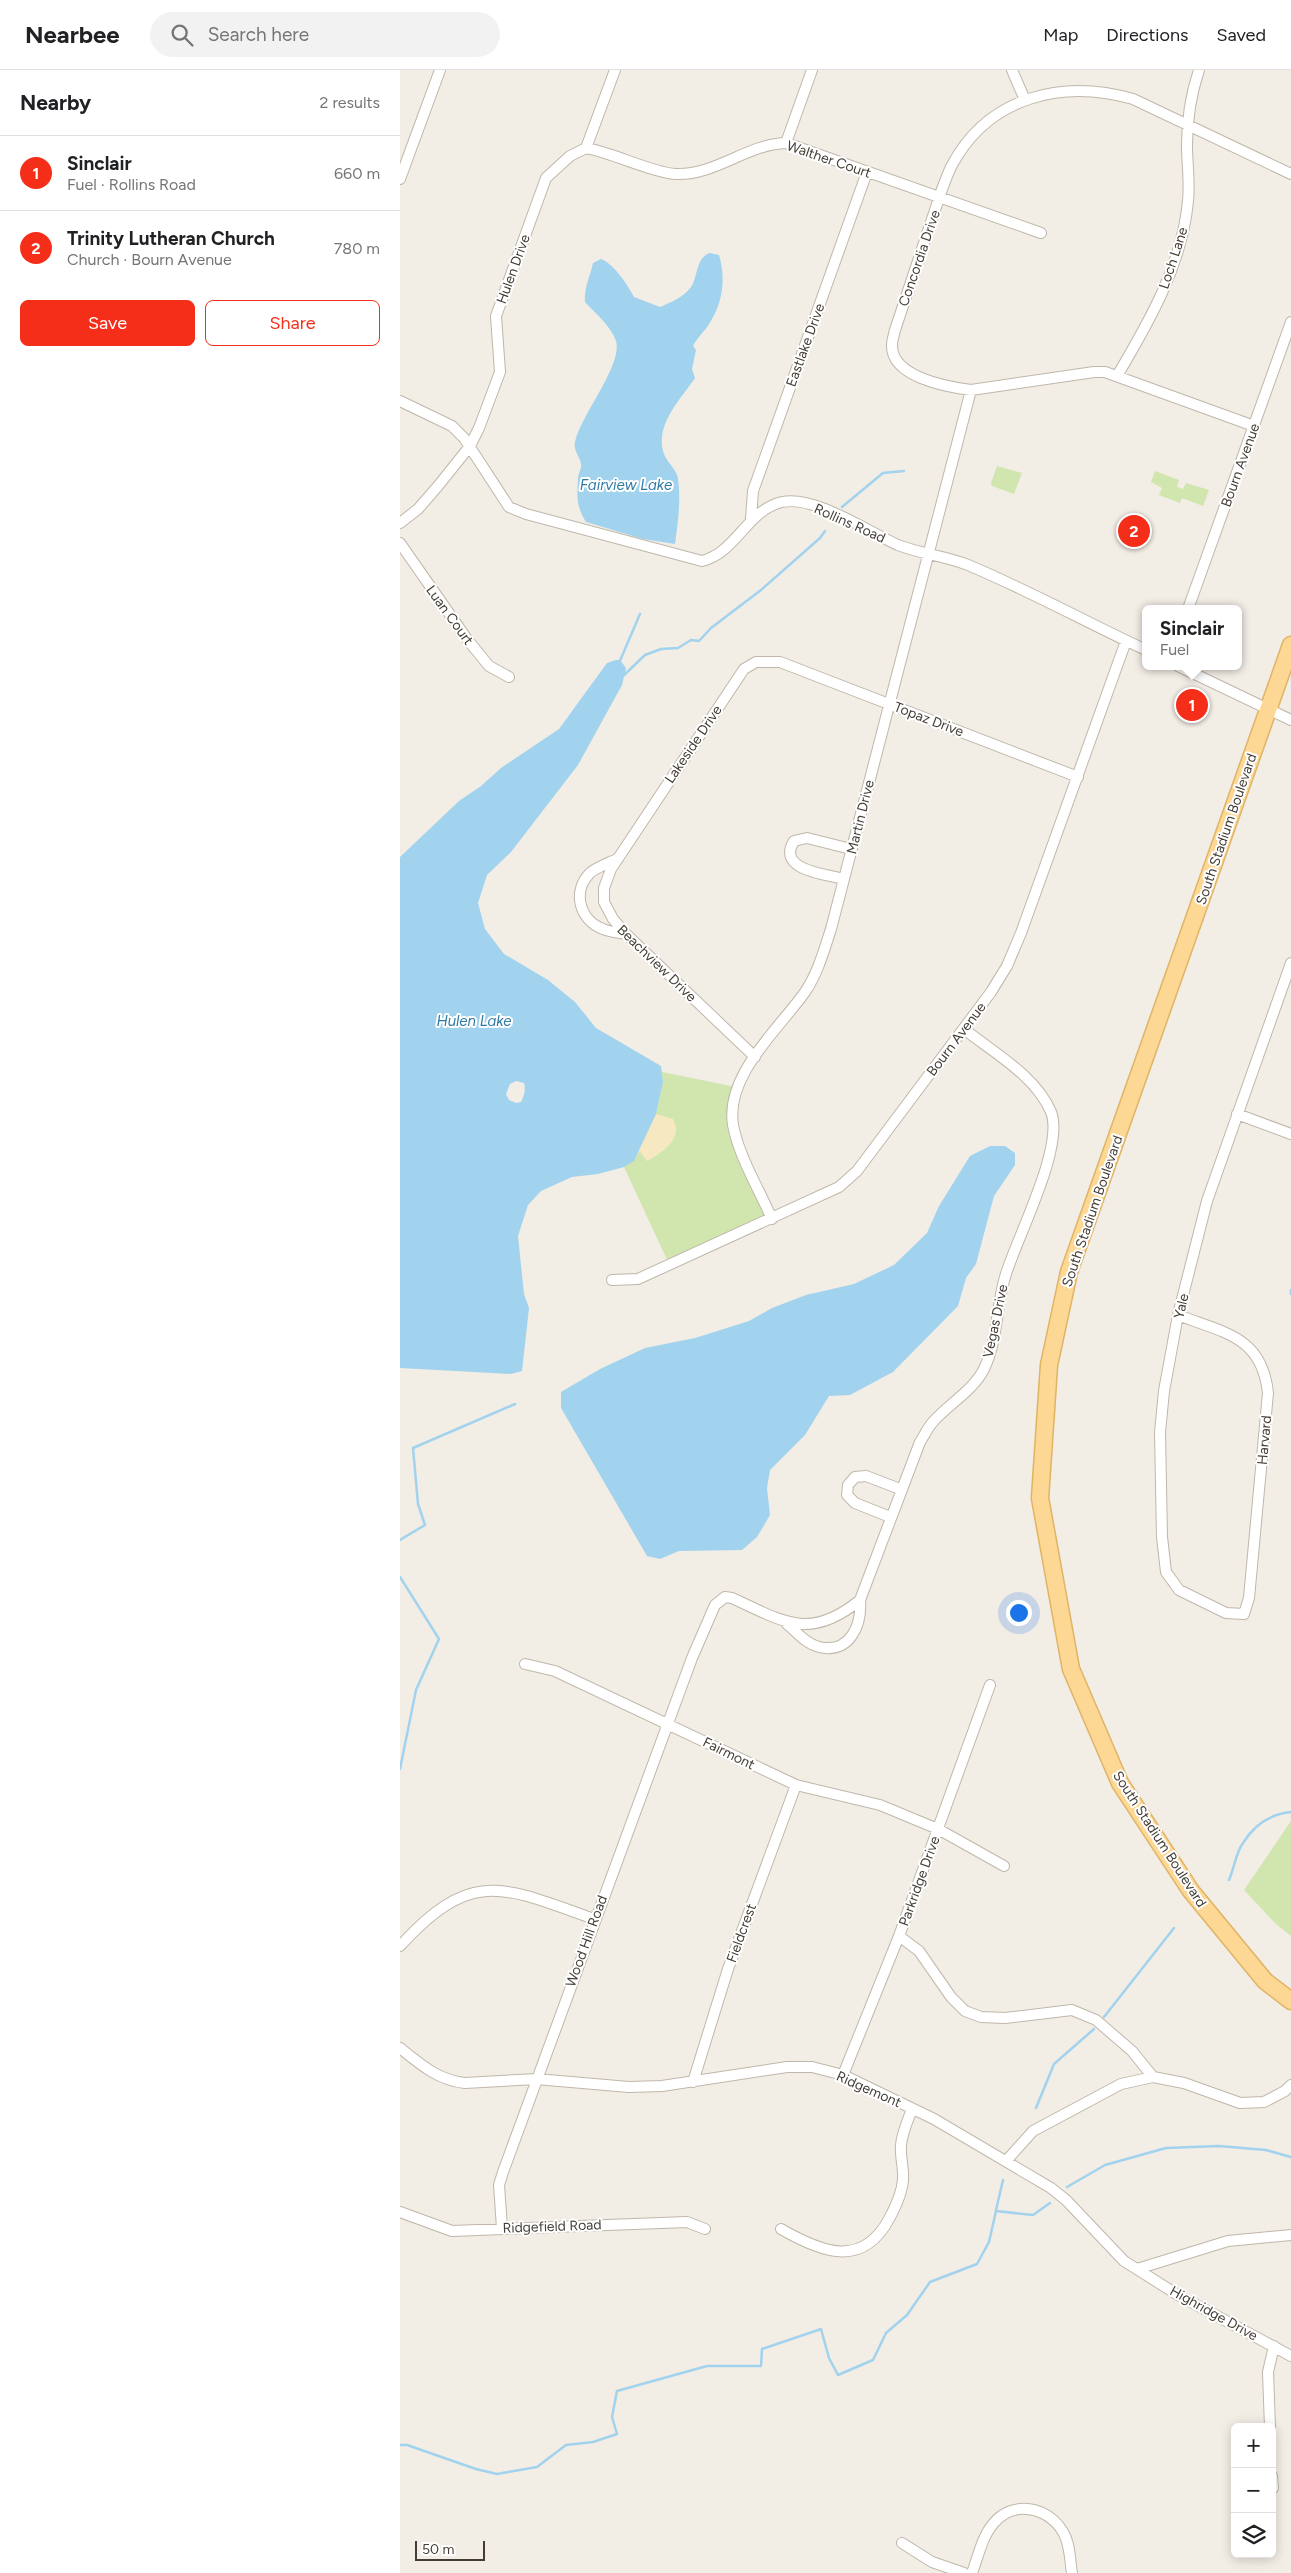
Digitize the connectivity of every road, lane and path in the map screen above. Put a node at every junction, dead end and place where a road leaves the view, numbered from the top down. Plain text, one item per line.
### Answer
1 (440, 70) edge
2 (614, 70) edge
3 (812, 70) edge
4 (1012, 70) edge
5 (1199, 70) edge
6 (1025, 100) junction
7 (1188, 124) junction
8 (786, 143) junction
9 (586, 148) junction
10 (867, 172) junction
11 (1291, 174) edge
12 (400, 179) edge
13 (940, 198) junction
14 (1042, 233) dead end
15 (1291, 322) edge
16 (1117, 376) junction
17 (971, 390) junction
18 (400, 401) edge
19 (1254, 426) junction
20 (470, 446) junction
21 (751, 519) junction
22 (400, 523) edge
23 (400, 543) edge
24 (928, 554) junction
25 (1189, 605) edge
26 (1126, 641) junction
27 (1291, 645) edge
28 (1142, 648) edge
29 (780, 662) joint
30 (1186, 670) edge
31 (509, 677) dead end
32 (888, 703) junction
33 (1268, 710) junction
34 (1291, 720) edge
35 (1078, 777) junction
36 (852, 849) junction
37 (620, 855) junction
38 (844, 879) junction
39 (626, 934) junction
40 (1291, 963) edge
41 (964, 1029) junction
42 (755, 1058) junction
43 (1237, 1114) junction
44 (1291, 1134) edge
45 (772, 1219) junction
46 (612, 1280) dead end
47 (1178, 1315) junction
48 (900, 1489) junction
49 (890, 1517) junction
50 (860, 1600) junction
51 (1244, 1614) joint
52 (787, 1624) junction
53 (525, 1664) dead end
54 (990, 1685) dead end
55 (668, 1724) junction
56 (796, 1785) junction
57 (938, 1829) junction
58 (1004, 1866) dead end
59 (594, 1919) junction
60 (899, 1936) junction
61 (400, 1946) edge
62 (1291, 2001) edge
63 (400, 2048) edge
64 (843, 2075) junction
65 (1153, 2077) junction
66 (536, 2079) junction
67 (692, 2082) junction
68 (1291, 2085) edge
69 (912, 2109) junction
70 (1006, 2161) junction
71 (400, 2212) edge
72 (502, 2228) junction
73 (705, 2228) dead end
74 (780, 2229) dead end
75 (1291, 2235) edge
76 (1137, 2269) junction
77 (1274, 2346) junction
78 (1291, 2356) edge
79 (1270, 2423) edge
80 (902, 2543) dead end
81 (964, 2573) edge
82 (972, 2573) edge
83 (1072, 2573) edge

1 - 12 street
2 - 9 street
3 - 8 street
4 - 6 street
5 - 7 street, Loch Lane
6 - 7 street, Concordia Drive
6 - 13 street, Concordia Drive
7 - 11 street, Concordia Drive
7 - 16 street, Loch Lane
8 - 9 street, Walther Court
8 - 10 street, Walther Court
9 - 20 street, Hulen Drive
10 - 13 street, Walther Court
10 - 21 street, Eastlake Drive
13 - 14 street, Walther Court
13 - 17 street, Concordia Drive
15 - 19 street, Bourn Avenue
16 - 17 street, Concordia Drive
16 - 19 street, Concordia Drive
17 - 24 street, Martin Drive
18 - 20 street, Rollins Road
19 - 25 street, Bourn Avenue
20 - 21 street, Rollins Road
20 - 22 street, Hulen Drive
21 - 24 street, Rollins Road
23 - 31 street, Luan Court
24 - 26 street, Rollins Road
24 - 32 street, Martin Drive
26 - 28 street, Rollins Road
26 - 35 street, Bourn Avenue
27 - 33 main road, South Stadium Boulevard
29 - 32 street, Topaz Drive
29 - 37 street, Lakeside Drive
30 - 33 street
32 - 35 street, Topaz Drive
32 - 36 street, Martin Drive
33 - 34 street
33 - 62 main road, South Stadium Boulevard
35 - 41 street, Bourn Avenue
36 - 38 street, Martin Drive
36 - 38 street
37 - 39 street, Beachview Drive
37 - 39 street
38 - 42 street, Martin Drive
39 - 42 street, Beachview Drive
40 - 43 street, Yale
41 - 45 street, Bourn Avenue
41 - 48 street, Vegas Drive
42 - 45 street, Martin Drive
43 - 44 street
43 - 47 street, Yale
45 - 46 street, Bourn Avenue
47 - 51 street, Yale
47 - 51 street, Harvard
48 - 49 street, Vegas Drive
48 - 49 street
49 - 50 street, Vegas Drive
50 - 52 street
50 - 52 street, Vegas Drive
52 - 55 street, Wood Hill Road
53 - 55 street, Fairmont
54 - 57 street, Parkridge Drive
55 - 56 street, Fairmont
55 - 59 street, Wood Hill Road
56 - 57 street, Fairmont
56 - 67 street, Fieldcrest
57 - 58 street, Fairmont
57 - 60 street, Parkridge Drive
59 - 61 street
59 - 66 street, Wood Hill Road
60 - 64 street, Parkridge Drive
60 - 65 street
63 - 66 street, Ridgemont
64 - 67 street, Ridgemont
64 - 69 street, Ridgemont
65 - 68 street
65 - 70 street
66 - 67 street, Ridgemont
66 - 72 street, Wood Hill Road
69 - 70 street, Ridgemont
69 - 74 street
70 - 76 street, Ridgemont
71 - 72 street, Ridgefield Road
72 - 73 street, Ridgefield Road
75 - 76 street
76 - 77 street, Highridge Drive
77 - 78 street, Highridge Drive
77 - 79 street
80 - 81 street
82 - 83 street

